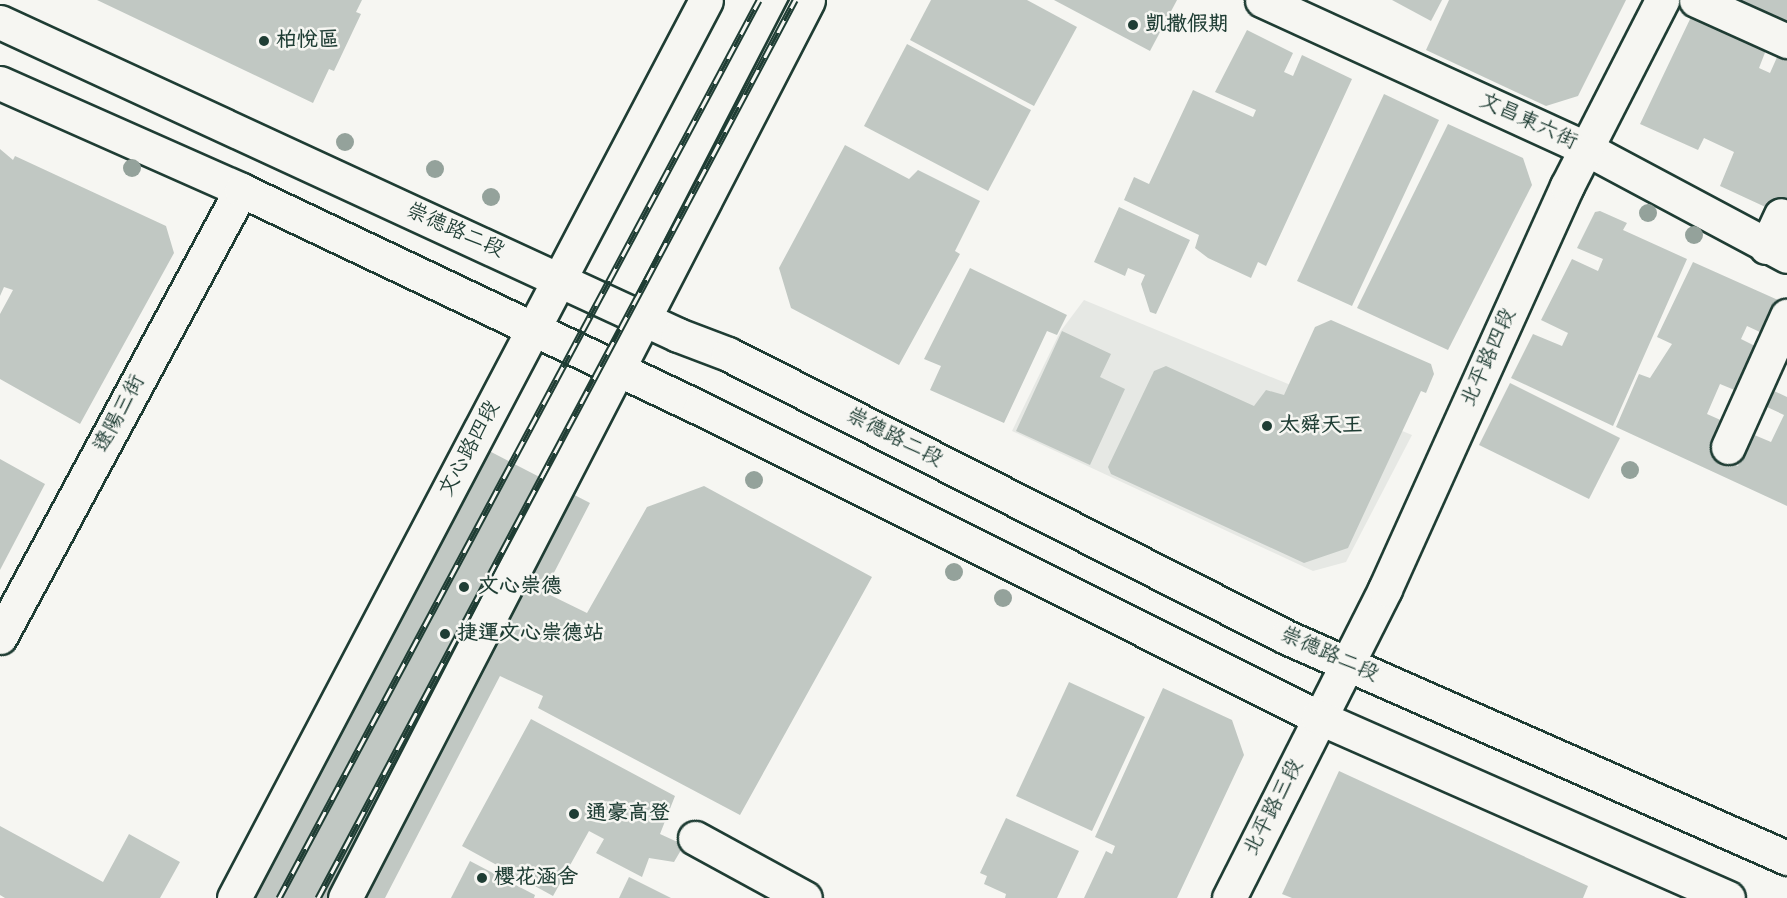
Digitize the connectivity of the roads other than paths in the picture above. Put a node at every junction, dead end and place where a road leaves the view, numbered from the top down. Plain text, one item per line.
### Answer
1 (706, 0) edge
2 (808, 0) edge
3 (1262, 0) edge
4 (1662, 0) edge
5 (1696, 0) edge
6 (0, 22) edge
7 (1787, 41) edge
8 (0, 83) edge
9 (1585, 148) junction
10 (241, 190) junction
11 (1781, 215) dead end
12 (1777, 252) edge
13 (561, 277) junction
14 (1787, 316) edge
15 (644, 318) junction
16 (532, 329) junction
17 (616, 370) junction
18 (1728, 447) dead end
19 (0, 637) edge
20 (1344, 662) junction
21 (1318, 717) junction
22 (695, 838) dead end
23 (1787, 858) edge
24 (767, 888) edge
25 (234, 898) edge
26 (345, 898) edge
27 (805, 898) edge
28 (1229, 898) edge
29 (1728, 898) edge

1 - 13 main road, 文心路四段
2 - 15 main road
3 - 9 main road, 文昌東六街
4 - 9 main road, 北平路四段
5 - 7 main road
6 - 13 main road, 崇德路二段
8 - 10 main road
9 - 12 main road, 文昌東六街
9 - 20 main road, 北平路四段
10 - 16 main road
10 - 19 main road, 遼陽三街
11 - 12 main road
13 - 15 main road, 崇德路二段
13 - 16 main road, 文心路四段
14 - 18 main road
15 - 17 main road
15 - 20 main road, 崇德路二段
16 - 17 main road
16 - 25 main road, 文心路四段
17 - 21 main road
17 - 26 main road
20 - 21 main road, 北平路四段
20 - 23 main road, 崇德路二段
21 - 28 main road, 北平路三段
21 - 29 main road
22 - 24 main road
24 - 27 main road

